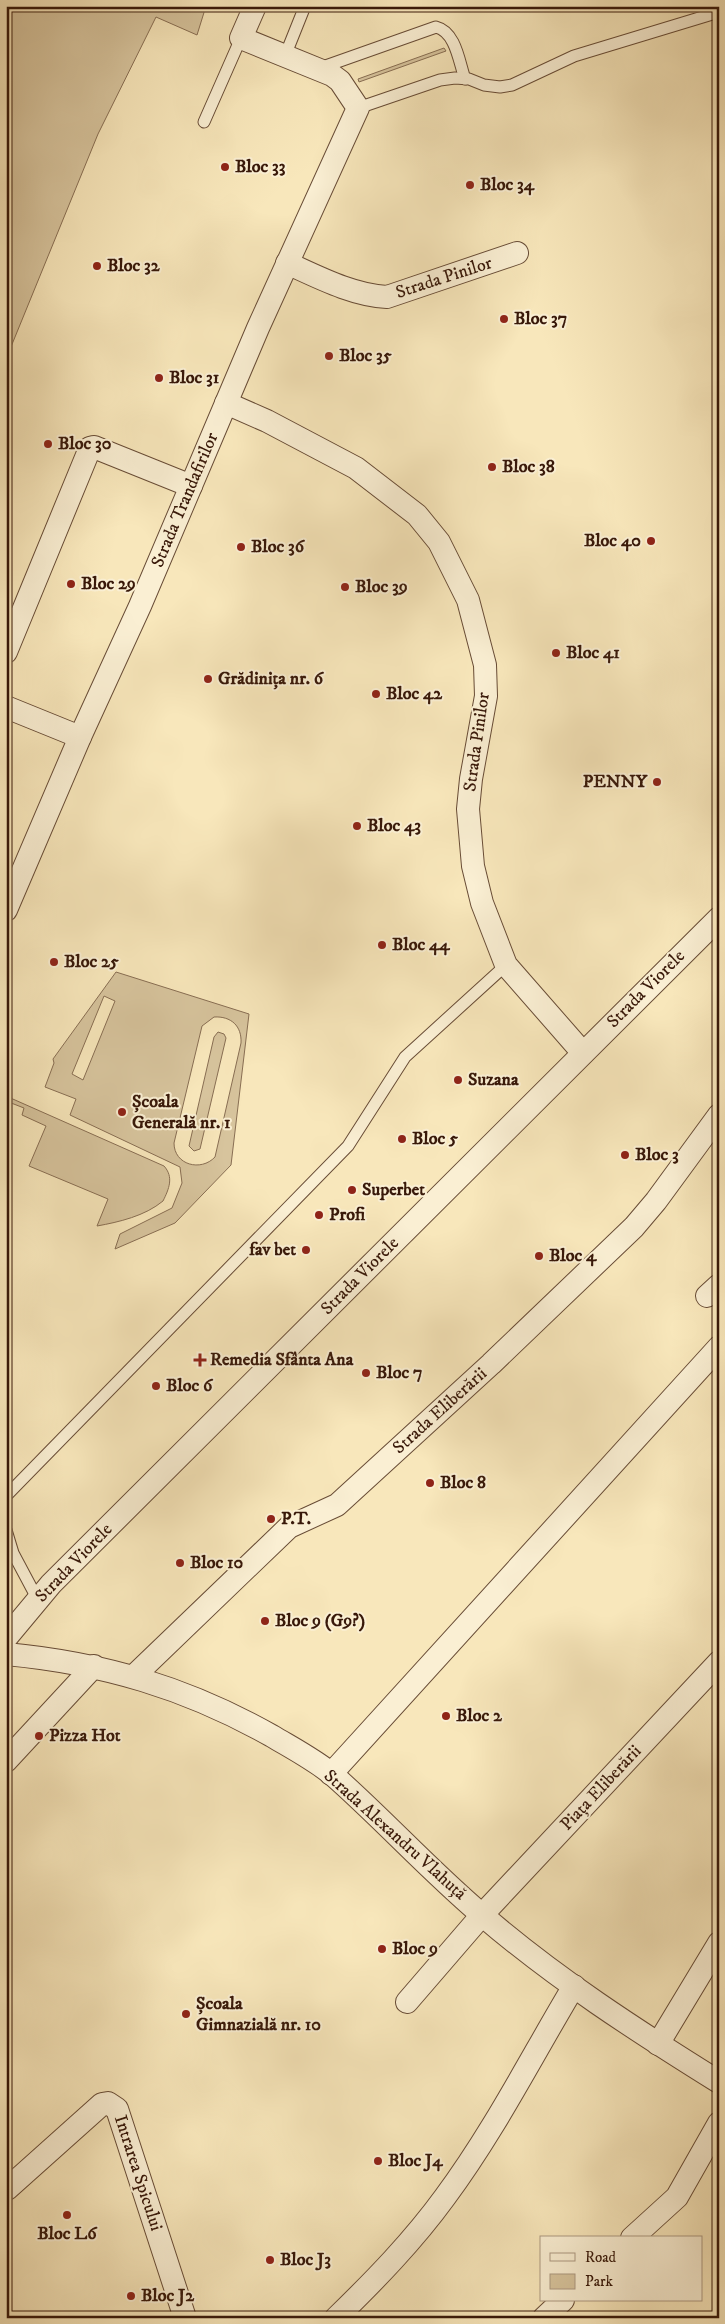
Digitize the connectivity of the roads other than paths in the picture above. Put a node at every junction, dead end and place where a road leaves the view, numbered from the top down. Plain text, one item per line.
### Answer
1 (255, 6) edge
2 (305, 6) edge
3 (719, 12) edge
4 (241, 38) junction
5 (285, 56) junction
6 (316, 69) junction
7 (465, 79) junction
8 (358, 108) junction
9 (204, 122) dead end
10 (517, 253) dead end
11 (286, 263) junction
12 (226, 403) junction
13 (191, 486) junction
14 (6, 652) edge
15 (6, 707) edge
16 (80, 737) junction
17 (9, 898) edge
18 (719, 918) edge
19 (506, 965) junction
20 (583, 1053) junction
21 (719, 1115) edge
22 (719, 1347) edge
23 (6, 1496) edge
24 (6, 1530) edge
25 (38, 1600) junction
26 (6, 1638) edge
27 (6, 1654) edge
28 (719, 1662) edge
29 (94, 1666) junction
30 (134, 1676) junction
31 (6, 1761) edge
32 (331, 1774) junction
33 (482, 1915) junction
34 (719, 1943) edge
35 (574, 1986) junction
36 (407, 2002) dead end
37 (658, 2044) junction
38 (719, 2082) edge
39 (719, 2122) edge
40 (7, 2189) edge
41 (634, 2236) edge
42 (561, 2302) edge
43 (185, 2318) edge
44 (336, 2318) edge
45 (544, 2318) edge

1 - 4 street
2 - 5 lane
3 - 7 lane
4 - 5 street
4 - 9 lane
5 - 6 street
6 - 7 lane
6 - 8 street
7 - 8 lane
8 - 11 street, Strada Trandafirilor
10 - 11 street, Strada Pinilor
11 - 12 street, Strada Trandafirilor
12 - 13 street, Strada Trandafirilor
12 - 19 street, Strada Pinilor
13 - 14 street
13 - 16 street, Strada Trandafirilor
15 - 16 street
16 - 17 street, Strada Trandafirilor
18 - 20 street, Strada Viorele
19 - 20 street, Strada Pinilor
19 - 23 lane
20 - 25 street, Strada Viorele
21 - 30 street, Strada Eliberării
22 - 32 street
24 - 25 lane
25 - 26 street, Strada Viorele
27 - 29 street, Strada Alexandru Vlahuță
28 - 33 street, Piața Eliberării
29 - 30 street, Strada Alexandru Vlahuță
29 - 31 street
30 - 32 street, Strada Alexandru Vlahuță
32 - 33 street, Strada Alexandru Vlahuță
33 - 35 street, Strada Alexandru Vlahuță
33 - 36 street, Piața Eliberării
34 - 37 street
35 - 37 street, Strada Alexandru Vlahuță
35 - 44 street
37 - 38 street, Strada Alexandru Vlahuță
39 - 41 street
40 - 43 street, Intrarea Spicului
42 - 45 street

